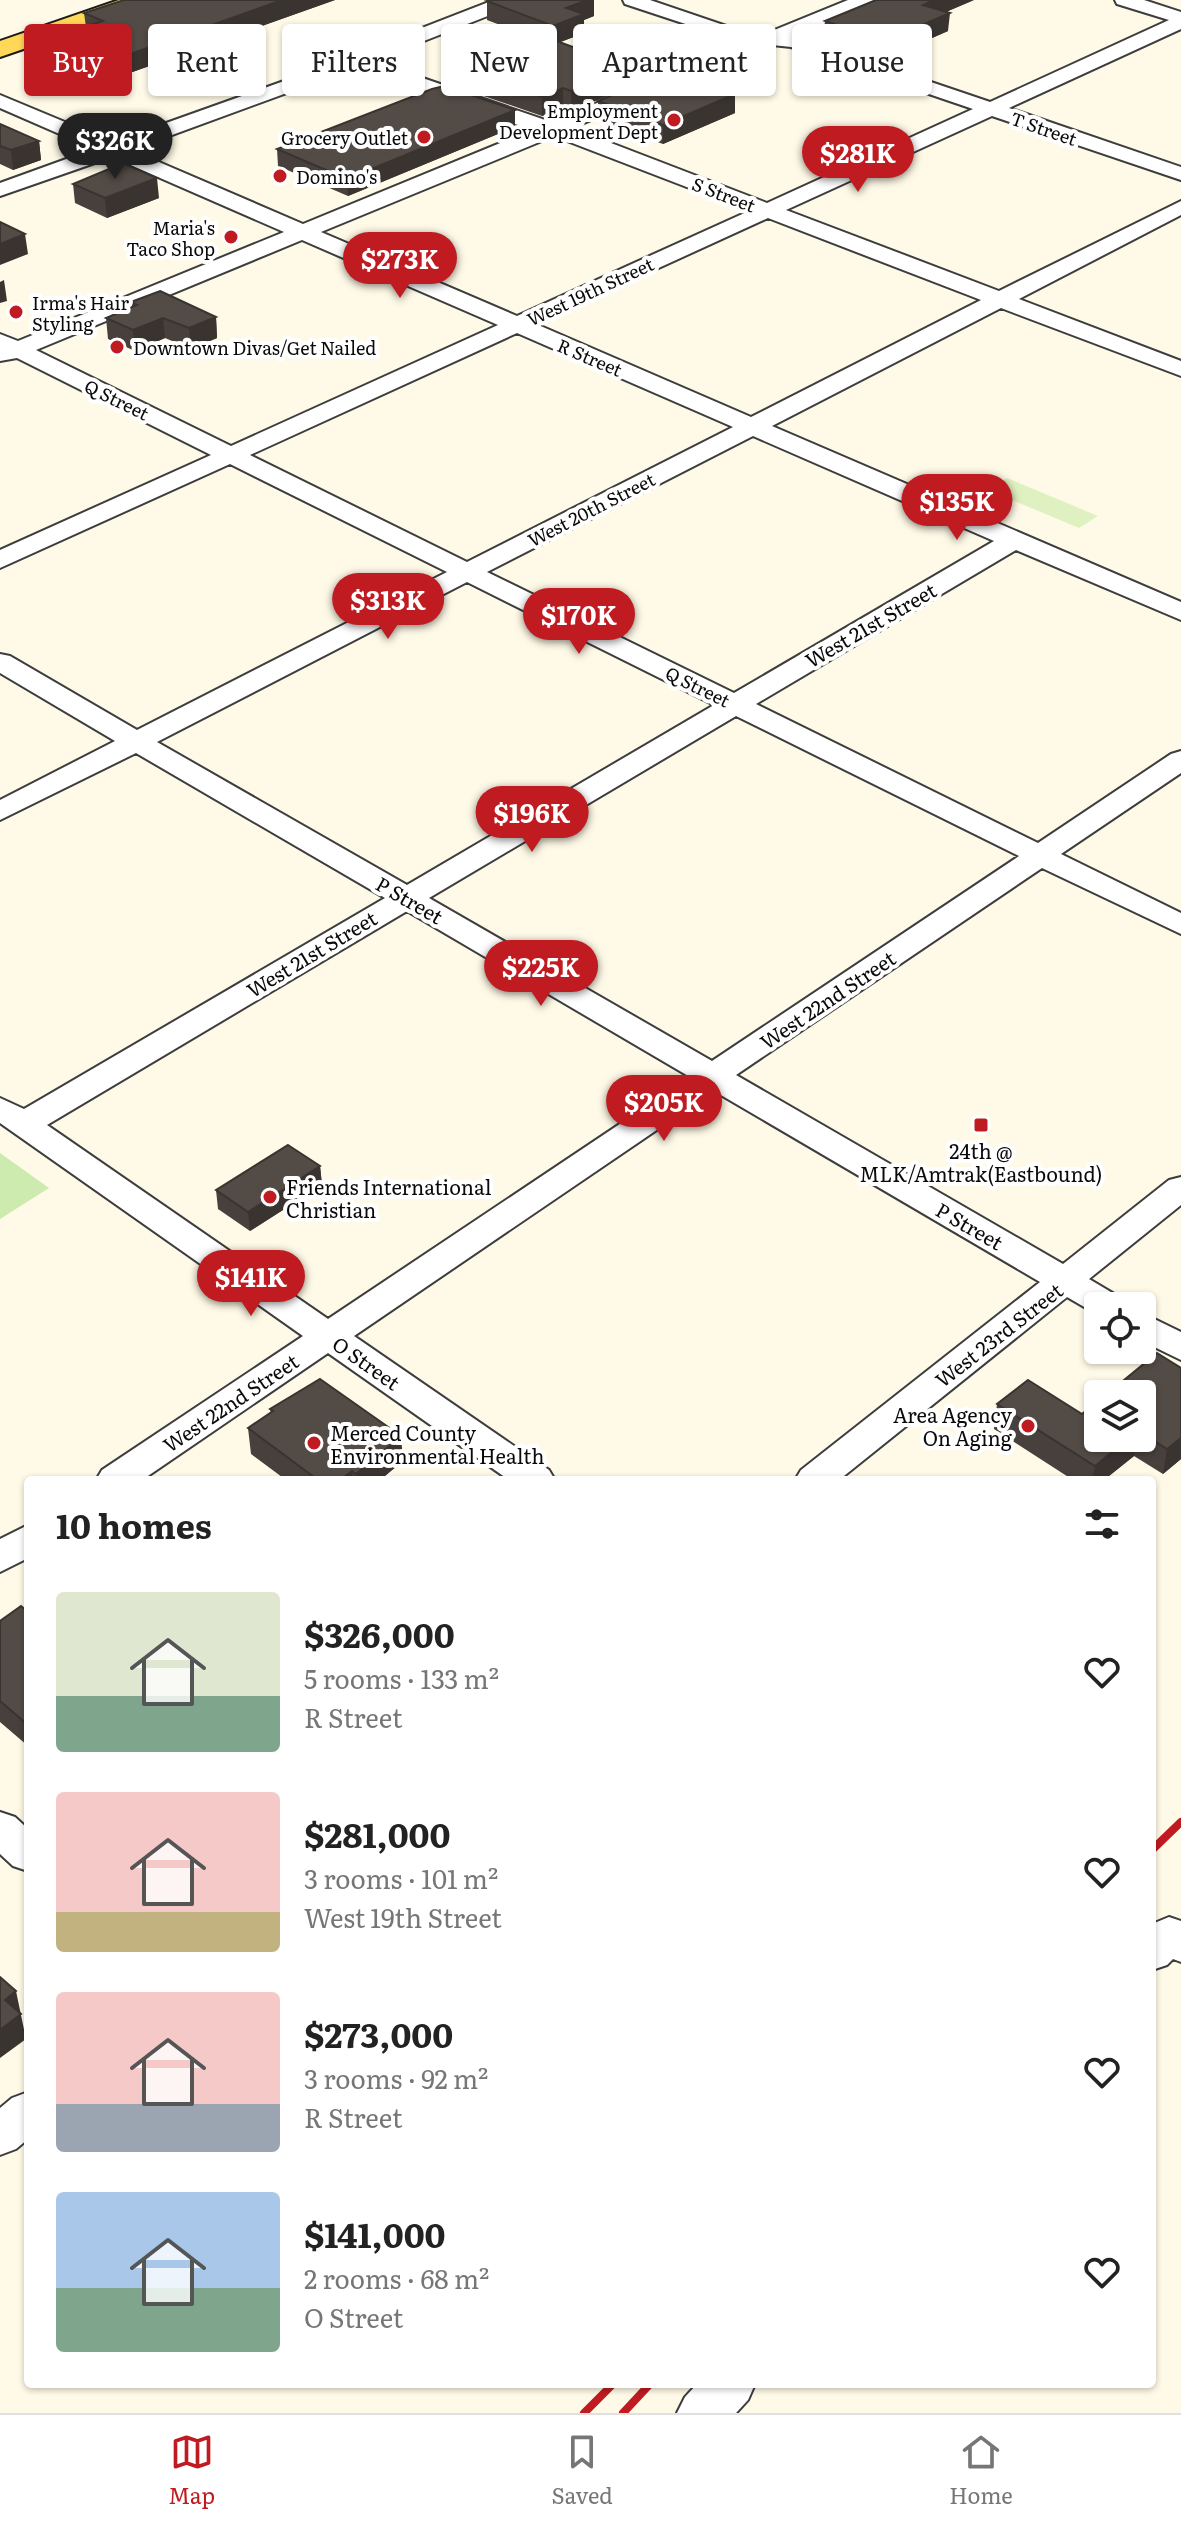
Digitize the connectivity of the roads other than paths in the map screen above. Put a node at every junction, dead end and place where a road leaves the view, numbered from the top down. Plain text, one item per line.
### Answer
1 (143, 0) edge
2 (511, 0) edge
3 (632, 0) edge
4 (865, 0) edge
5 (1124, 0) edge
6 (1181, 20) edge
7 (701, 24) edge
8 (425, 34) edge
9 (776, 37) edge
10 (776, 40) edge
11 (0, 49) edge
12 (425, 86) edge
13 (282, 87) edge
14 (634, 96) edge
15 (0, 101) edge
16 (989, 109) junction
17 (555, 129) junction
18 (110, 149) junction
19 (1181, 174) edge
20 (0, 190) edge
21 (1181, 207) edge
22 (767, 210) junction
23 (301, 232) junction
24 (1000, 299) junction
25 (516, 325) junction
26 (6, 349) edge
27 (1181, 369) edge
28 (752, 426) junction
29 (230, 455) junction
30 (1014, 540) junction
31 (0, 560) edge
32 (467, 572) junction
33 (1181, 612) edge
34 (0, 662) edge
35 (734, 704) junction
36 (137, 741) junction
37 (1181, 760) edge
38 (0, 811) edge
39 (1039, 855) junction
40 (406, 896) junction
41 (1181, 925) edge
42 (712, 1077) junction
43 (12, 1116) edge
44 (1181, 1188) edge
45 (1065, 1280) junction
46 (1085, 1292) edge
47 (1156, 1333) edge
48 (328, 1336) junction
49 (1181, 1348) edge
50 (121, 1476) edge
51 (530, 1476) edge
52 (819, 1476) edge
53 (24, 1542) edge
54 (0, 1558) edge
55 (0, 1829) edge
56 (24, 1850) edge
57 (24, 2115) edge
58 (0, 2135) edge
59 (727, 2388) edge
60 (702, 2413) edge

1 - 11 main road
2 - 8 street
3 - 7 street, T Street
4 - 9 street
5 - 6 street
6 - 16 street, West 19th Street
10 - 16 street, T Street
12 - 17 street, S Street
13 - 18 street
14 - 17 street
15 - 18 street, R Street
16 - 19 street, T Street
16 - 22 street, West 19th Street
17 - 22 street, S Street
17 - 23 street
18 - 20 street
18 - 23 street, R Street
21 - 24 street, West 20th Street
22 - 24 street, S Street
22 - 25 street, West 19th Street
23 - 25 street, R Street
23 - 26 street
24 - 27 street, S Street
24 - 28 street, West 20th Street
25 - 28 street, R Street
25 - 29 street, West 19th Street
26 - 29 street, Q Street
28 - 30 street, R Street
28 - 32 street, West 20th Street
29 - 31 street, West 19th Street
29 - 32 street, Q Street
30 - 33 street, R Street
30 - 35 street, West 21st Street
32 - 35 street, Q Street
32 - 36 street, West 20th Street
34 - 36 street, P Street
35 - 39 street, Q Street
35 - 40 street, West 21st Street
36 - 38 street, West 20th Street
36 - 40 street, P Street
37 - 39 street, West 22nd Street
39 - 41 street, Q Street
39 - 42 street, West 22nd Street
40 - 42 street, P Street
40 - 43 street, West 21st Street
42 - 45 street, P Street
42 - 48 street, West 22nd Street
43 - 48 street, O Street
44 - 45 street, West 23rd Street
45 - 46 street, P Street
45 - 52 street, West 23rd Street
47 - 49 street
48 - 50 street, West 22nd Street
48 - 51 street, O Street
53 - 54 street
55 - 56 street
57 - 58 street
59 - 60 street

